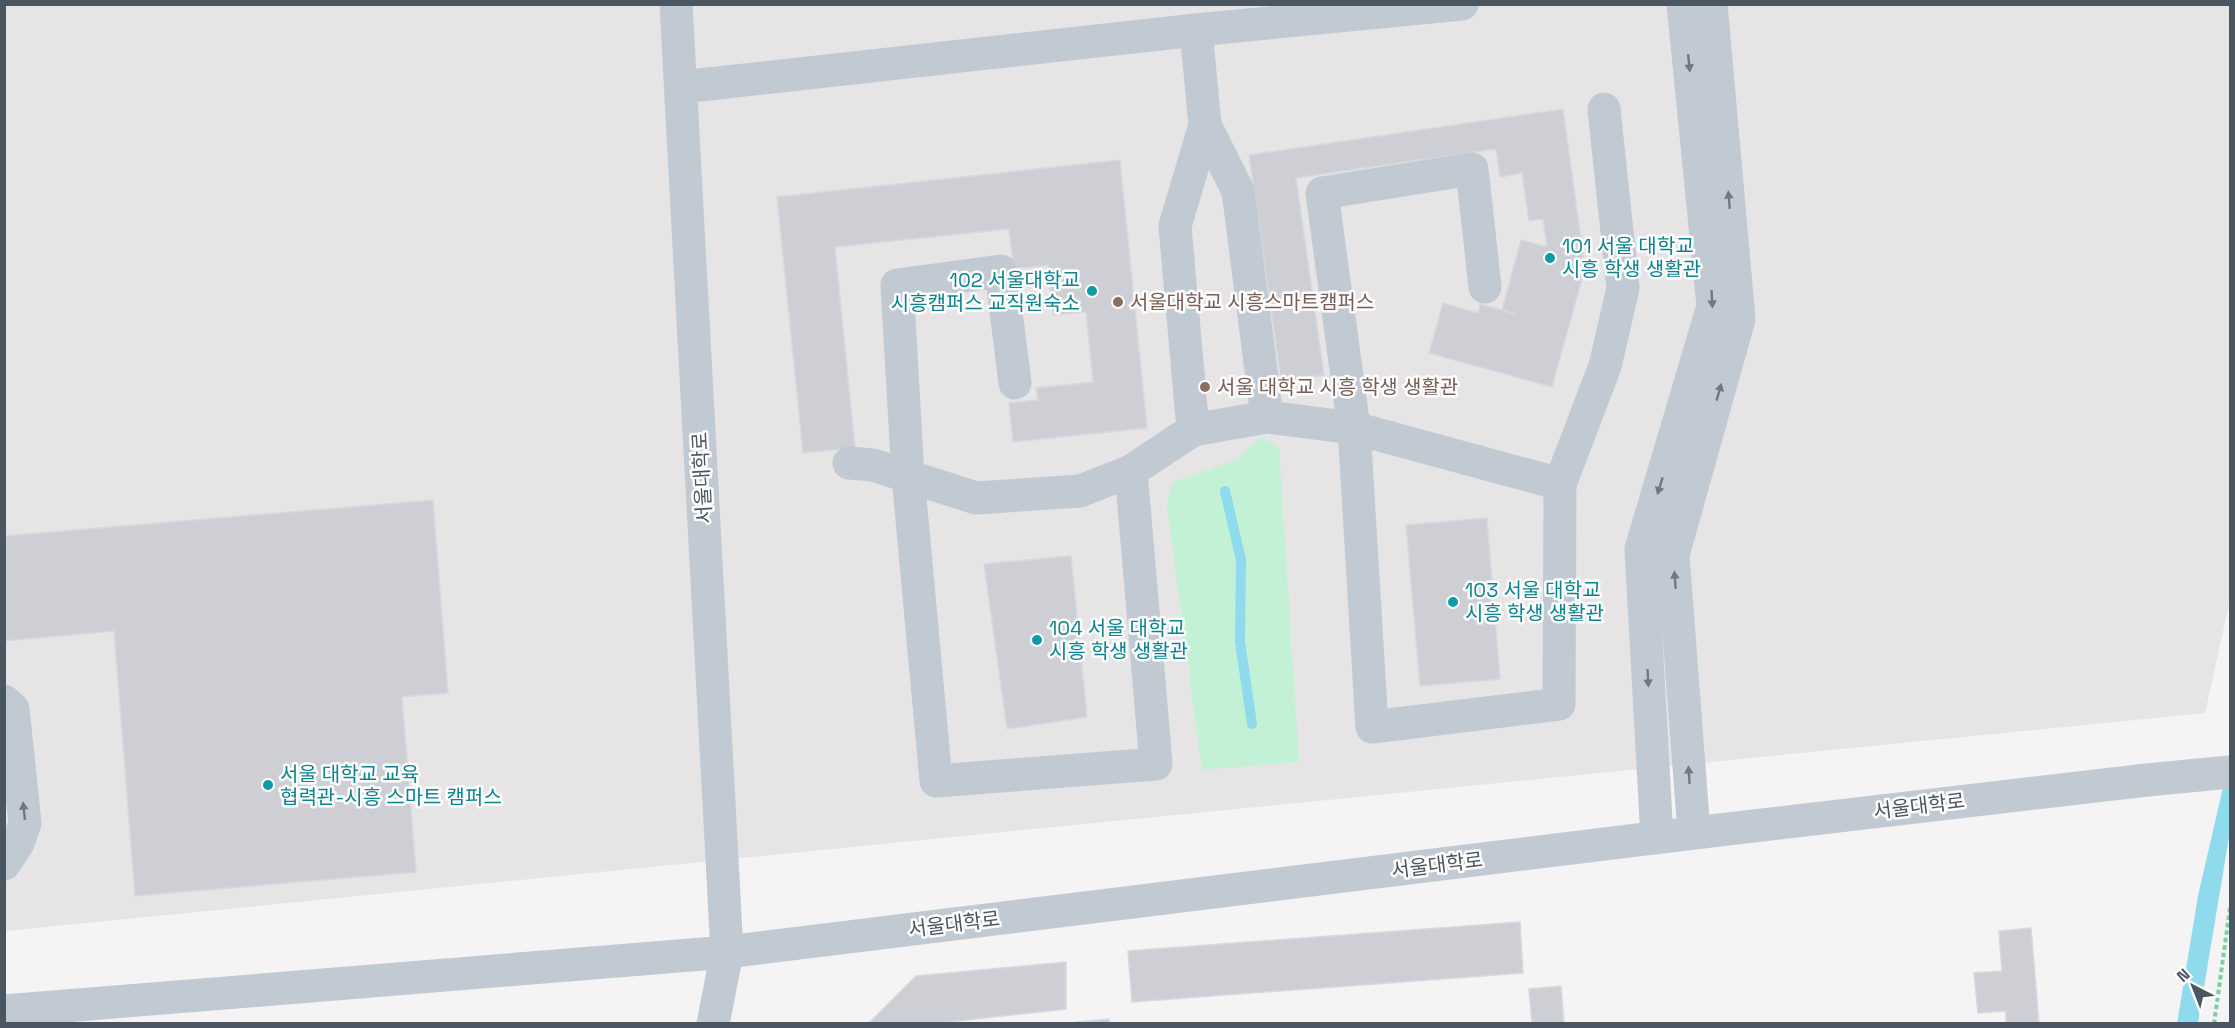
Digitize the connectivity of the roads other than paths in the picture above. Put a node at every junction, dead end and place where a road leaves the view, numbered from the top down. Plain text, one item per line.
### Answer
1 (676, 4) edge
2 (1462, 4) edge
3 (1683, 4) edge
4 (1711, 4) edge
5 (1196, 30) junction
6 (681, 87) junction
7 (1604, 109) dead end
8 (1205, 125) junction
9 (1485, 287) dead end
10 (1016, 383) dead end
11 (1267, 417) junction
12 (1354, 428) junction
13 (1193, 430) junction
14 (849, 463) dead end
15 (1131, 471) junction
16 (908, 476) junction
17 (1560, 484) junction
18 (4, 701) edge
19 (2230, 772) edge
20 (1694, 833) junction
21 (1657, 838) junction
22 (4, 864) edge
23 (727, 952) junction
24 (4, 1011) edge
25 (713, 1023) edge

1 - 6 street, 서울대학로
2 - 5 street
3 -> 21 street
20 -> 4 street
5 - 6 street
5 - 8 street
6 - 23 street, 서울대학로
7 - 17 street
8 - 11 street
8 - 13 street
9 - 12 street
10 - 16 street
11 - 12 street
11 - 13 street
12 - 17 street
12 - 17 street
13 - 15 street
14 - 16 street
15 - 16 street
15 - 16 street
22 -> 18 street
19 - 20 street, 서울대학로
20 - 21 street, 서울대학로
21 - 23 street, 서울대학로
23 - 24 street
23 - 25 street, 서울대학로

